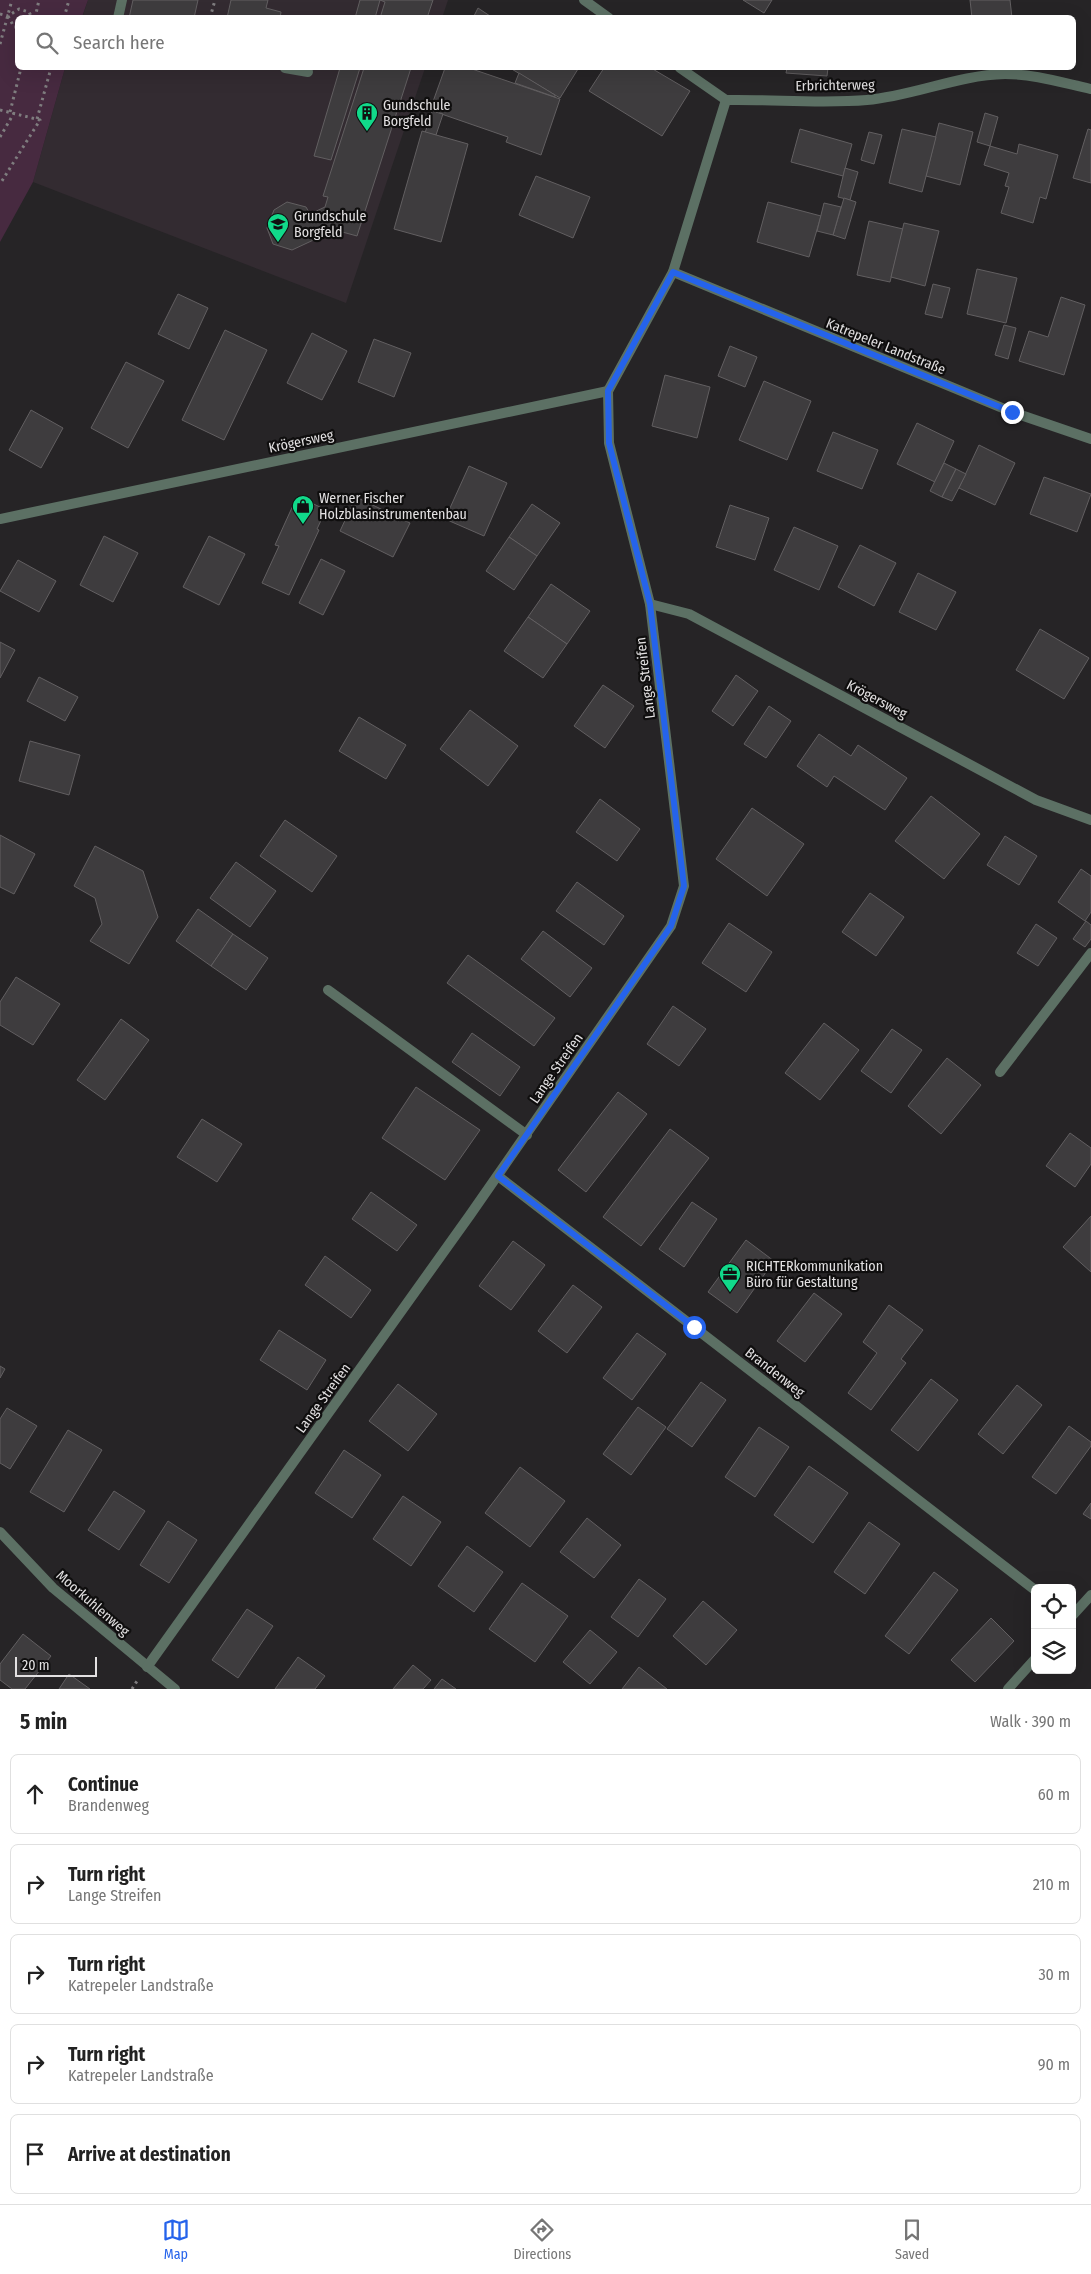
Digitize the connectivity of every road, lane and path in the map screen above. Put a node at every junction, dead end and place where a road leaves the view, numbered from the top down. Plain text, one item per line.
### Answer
1 (12, 0) edge
2 (39, 0) edge
3 (69, 0) edge
4 (122, 0) edge
5 (215, 0) edge
6 (584, 0) edge
7 (0, 14) edge
8 (31, 15) edge
9 (34, 15) edge
10 (65, 15) edge
11 (119, 15) edge
12 (211, 15) edge
13 (605, 15) edge
14 (8, 16) junction
15 (15, 27) edge
16 (0, 44) edge
17 (20, 70) edge
18 (50, 70) edge
19 (296, 70) edge
20 (683, 70) edge
21 (308, 72) dead end
22 (1091, 89) edge
23 (726, 100) junction
24 (0, 110) edge
25 (10, 112) junction
26 (14, 113) junction
27 (37, 119) junction
28 (0, 138) edge
29 (0, 184) edge
30 (673, 272) junction
31 (608, 391) junction
32 (1091, 439) edge
33 (0, 519) edge
34 (650, 604) junction
35 (1091, 820) edge
36 (1091, 953) edge
37 (328, 990) dead end
38 (1000, 1072) dead end
39 (526, 1134) junction
40 (498, 1176) junction
41 (0, 1532) edge
42 (1031, 1587) edge
43 (1091, 1595) edge
44 (1076, 1612) edge
45 (1031, 1663) edge
46 (148, 1668) junction
47 (175, 1689) edge
48 (1008, 1689) edge

1 - 14 path
2 - 9 path
3 - 10 path
4 - 11 street
5 - 12 path
6 - 13 street
7 - 14 path
8 - 14 path
14 - 15 path
14 - 16 path
17 - 25 path
18 - 27 path
19 - 21 street
20 - 23 street
22 - 23 street, Erbrichterweg
23 - 30 street
24 - 25 path
25 - 26 path
26 - 27 path
26 - 28 path
27 - 29 path
30 - 31 street
30 - 32 street, Katrepeler Landstraße
31 - 33 street, Krögersweg
31 - 34 street, Lange Streifen
34 - 35 street, Krögersweg
34 - 39 street, Lange Streifen
36 - 38 street
37 - 39 street
39 - 40 street, Lange Streifen
40 - 42 street, Brandenweg
40 - 46 street, Lange Streifen
41 - 46 street, Moorkuhlenweg
43 - 44 street
45 - 48 street
46 - 47 street, Moorkuhlenweg

